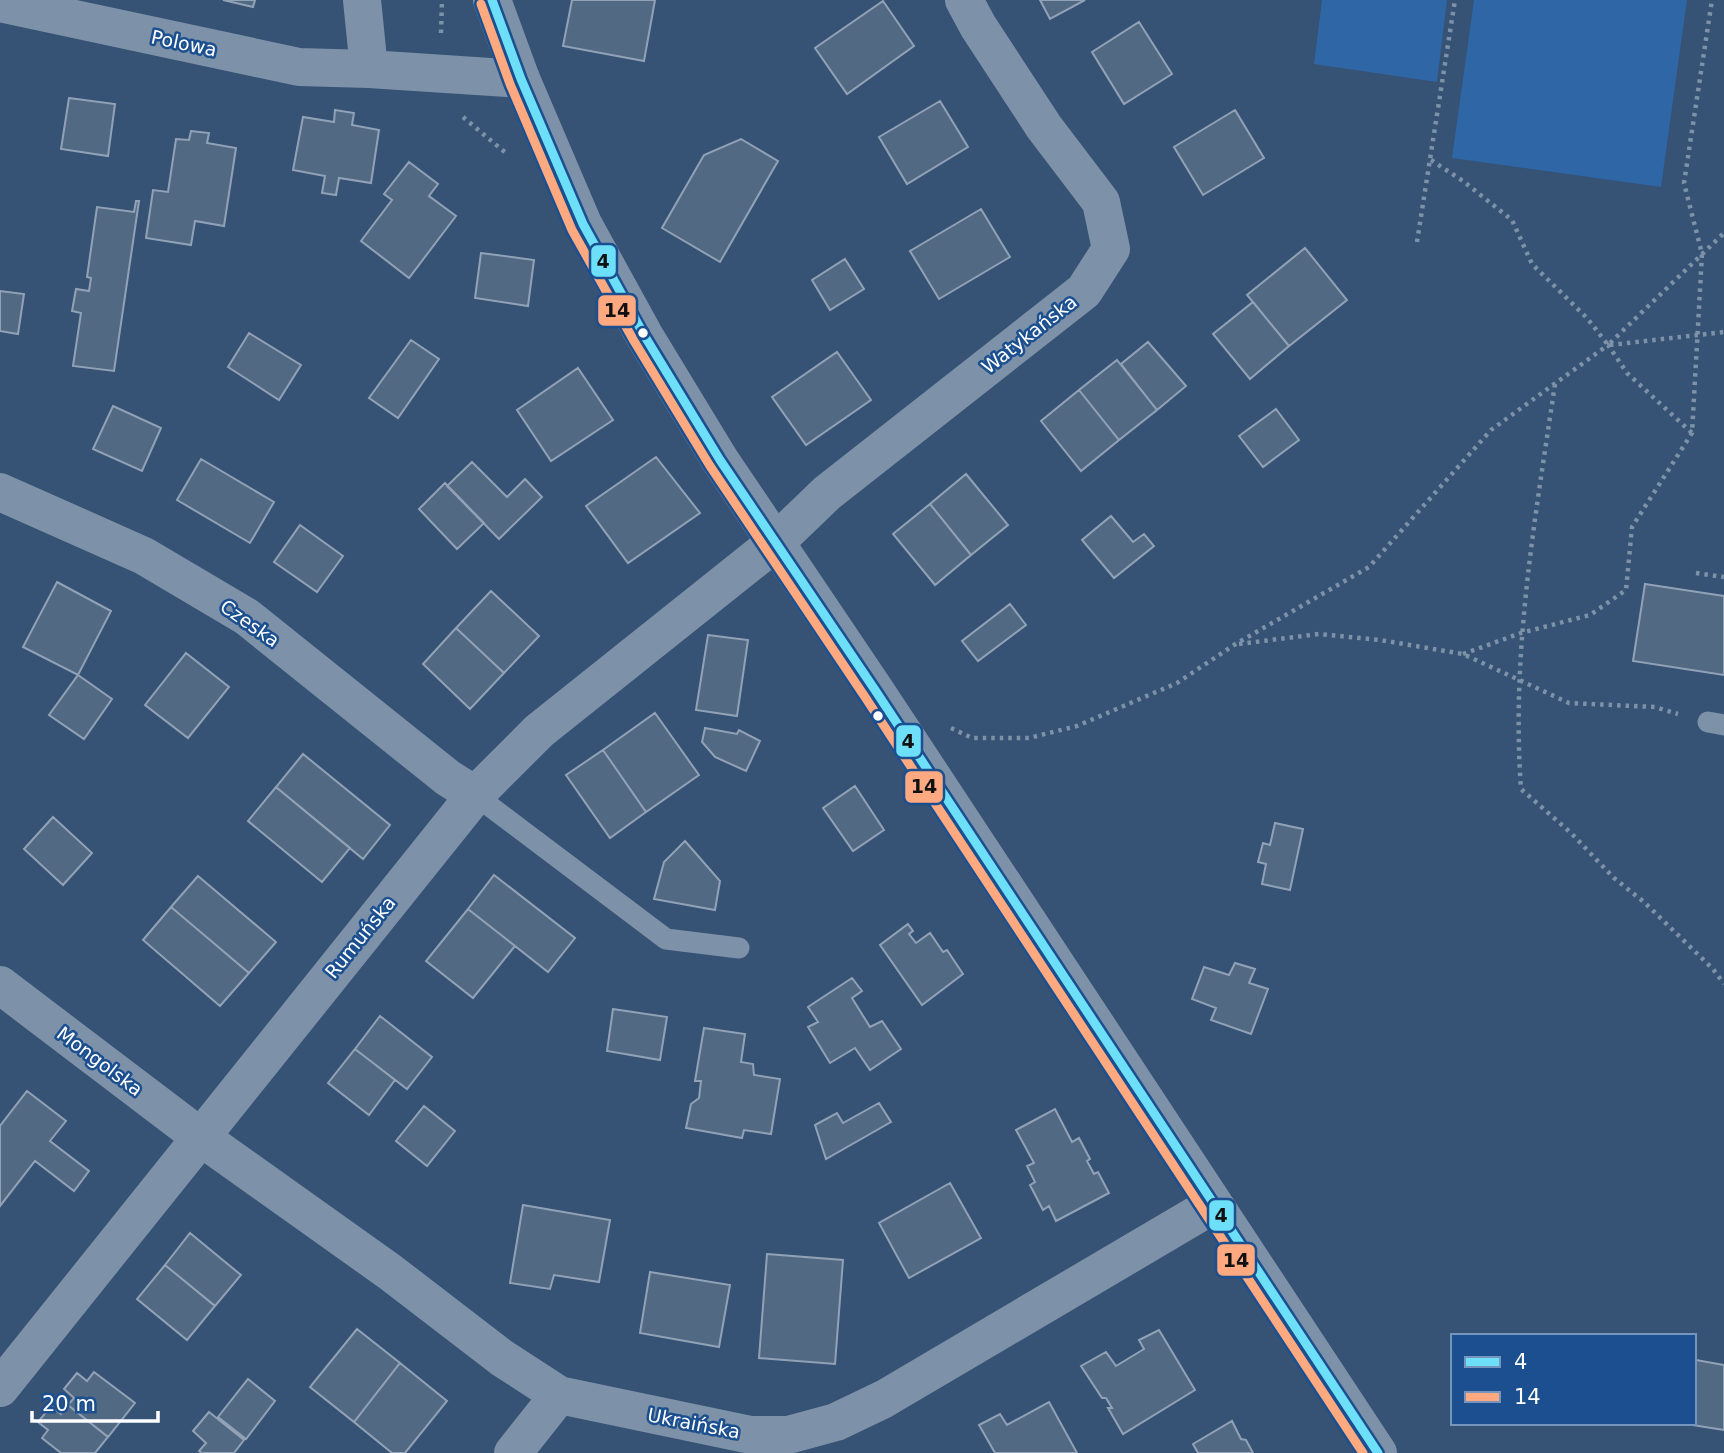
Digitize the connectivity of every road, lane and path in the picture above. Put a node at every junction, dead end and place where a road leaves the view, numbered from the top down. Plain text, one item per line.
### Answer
1 (362, 0) edge
2 (492, 0) edge
3 (964, 0) edge
4 (1455, 0) edge
5 (1712, 0) edge
6 (0, 3) edge
7 (369, 69) junction
8 (522, 79) junction
9 (1431, 159) junction
10 (1724, 233) edge
11 (1417, 242) dead end
12 (1702, 254) junction
13 (1724, 332) edge
14 (1698, 335) junction
15 (1608, 345) junction
16 (1555, 383) junction
17 (1692, 433) junction
18 (0, 492) edge
19 (776, 542) junction
20 (1696, 573) dead end
21 (1724, 577) edge
22 (1521, 633) junction
23 (1234, 645) junction
24 (1463, 654) junction
25 (1520, 680) junction
26 (940, 723) dead end
27 (1716, 724) edge
28 (475, 795) junction
29 (739, 948) dead end
30 (1724, 984) edge
31 (0, 985) edge
32 (199, 1136) junction
33 (1213, 1205) junction
34 (0, 1388) edge
35 (559, 1395) junction
36 (513, 1453) edge
37 (1378, 1453) edge

1 - 7 street
2 - 8 street
3 - 19 street, Watykańska
4 - 9 path
5 - 12 path
6 - 7 street, Polowa
7 - 8 street, Polowa
8 - 19 street
9 - 11 path
9 - 15 path
10 - 12 path
12 - 14 path
12 - 15 path
13 - 14 path
14 - 15 path
14 - 17 path
15 - 16 path
15 - 17 path
16 - 22 path
16 - 23 path
17 - 22 path
18 - 28 street, Czeska
19 - 28 street, Rumuńska
19 - 33 street
20 - 21 path
22 - 24 path
22 - 25 path
23 - 24 path
23 - 26 path
24 - 25 path
25 - 27 path
25 - 30 path
28 - 29 lane
28 - 32 street, Rumuńska
31 - 32 street, Mongolska
32 - 34 street, Rumuńska
32 - 35 street, Ukraińska
33 - 35 street, Ukraińska
33 - 37 street
35 - 36 street

